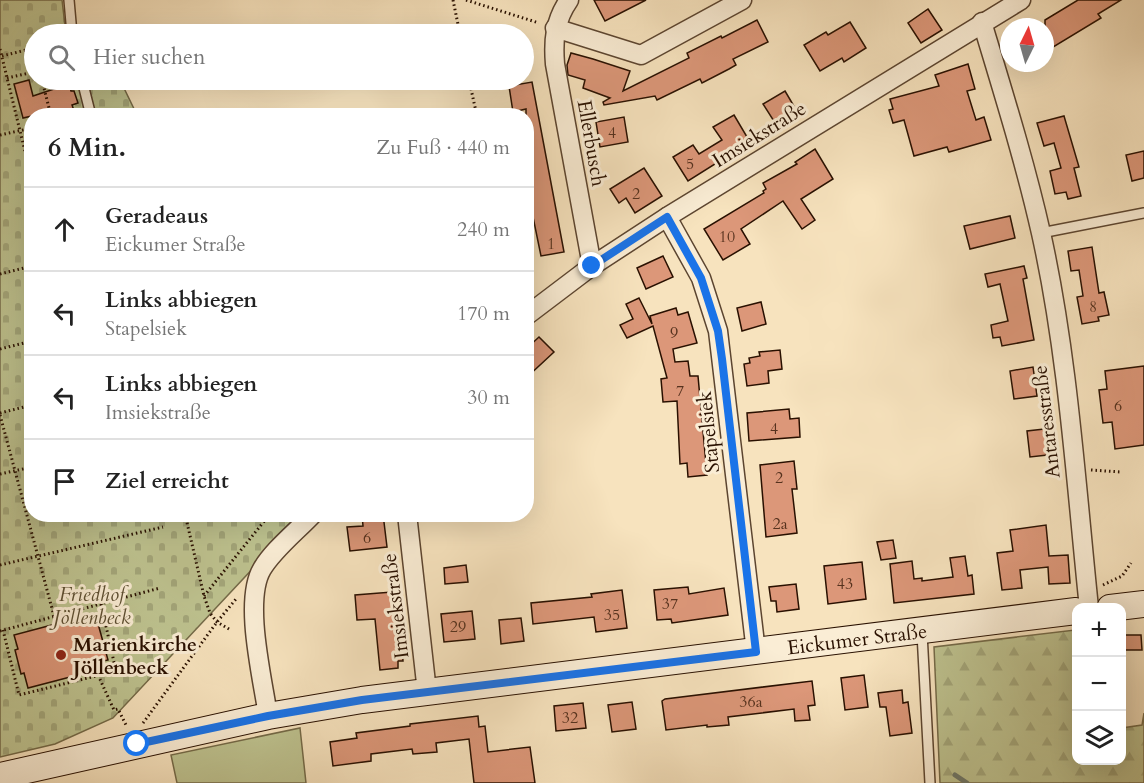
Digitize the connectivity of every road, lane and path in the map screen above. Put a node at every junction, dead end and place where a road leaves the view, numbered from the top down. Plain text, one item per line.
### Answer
1 (69, 0) edge
2 (453, 0) edge
3 (466, 0) edge
4 (569, 0) edge
5 (742, 0) edge
6 (1021, 0) edge
7 (982, 22) junction
8 (71, 24) edge
9 (458, 24) edge
10 (555, 28) junction
11 (0, 49) edge
12 (24, 50) edge
13 (1, 56) edge
14 (24, 74) edge
15 (7, 78) junction
16 (44, 90) edge
17 (84, 90) edge
18 (471, 90) edge
19 (49, 108) edge
20 (89, 108) edge
21 (475, 108) edge
22 (24, 130) edge
23 (20, 131) junction
24 (0, 135) edge
25 (24, 147) edge
26 (1144, 213) edge
27 (667, 217) junction
28 (1041, 233) junction
29 (592, 266) junction
30 (24, 268) edge
31 (0, 274) edge
32 (534, 310) edge
33 (24, 343) edge
34 (0, 349) edge
35 (24, 407) edge
36 (0, 414) edge
37 (24, 469) edge
38 (1074, 469) junction
39 (15, 471) junction
40 (1121, 472) dead end
41 (0, 474) edge
42 (24, 504) edge
43 (29, 522) edge
44 (187, 522) edge
45 (264, 522) edge
46 (306, 522) edge
47 (408, 522) edge
48 (163, 527) dead end
49 (38, 556) junction
50 (1131, 563) dead end
51 (0, 565) edge
52 (160, 588) dead end
53 (204, 596) junction
54 (1091, 603) edge
55 (1092, 603) edge
56 (101, 604) junction
57 (1144, 604) edge
58 (1126, 605) edge
59 (1072, 609) edge
60 (54, 616) junction
61 (217, 622) junction
62 (229, 629) dead end
63 (2, 631) edge
64 (922, 631) junction
65 (756, 652) junction
66 (98, 675) junction
67 (427, 692) junction
68 (120, 713) dead end
69 (268, 716) junction
70 (137, 744) junction
71 (0, 776) edge
72 (930, 783) edge

1 - 8 lane
2 - 9 path
3 - 10 path
4 - 10 street, Ellerbusch
5 - 10 street
6 - 7 street, Imsiekstraße
7 - 27 street, Imsiekstraße
7 - 28 street, Antaresstraße
10 - 29 street, Ellerbusch
11 - 13 path
12 - 13 path
13 - 15 path
14 - 15 path
15 - 23 path
16 - 19 path
17 - 20 lane
18 - 21 path
22 - 23 path
23 - 24 path
23 - 25 path
26 - 28 lane
27 - 29 street, Imsiekstraße
27 - 65 street, Stapelsiek
28 - 38 street, Antaresstraße
29 - 32 street, Imsiekstraße
30 - 31 path
33 - 34 path
35 - 36 path
36 - 39 path
37 - 39 path
38 - 40 path
38 - 54 street, Antaresstraße
39 - 41 path
39 - 42 path
43 - 49 path
44 - 53 path
45 - 53 path
46 - 69 street
47 - 67 street, Imsiekstraße
48 - 49 path
49 - 51 path
49 - 60 path
50 - 55 path
52 - 56 path
53 - 61 path
56 - 60 path
56 - 66 path
57 - 58 main road, Eickumer Straße
59 - 64 main road, Eickumer Straße
60 - 63 path
61 - 62 path
61 - 70 path
63 - 66 path
64 - 65 main road, Eickumer Straße
64 - 72 lane
65 - 67 main road, Eickumer Straße
66 - 68 path
67 - 69 main road, Eickumer Straße
69 - 70 main road, Eickumer Straße
70 - 71 main road, Eickumer Straße

